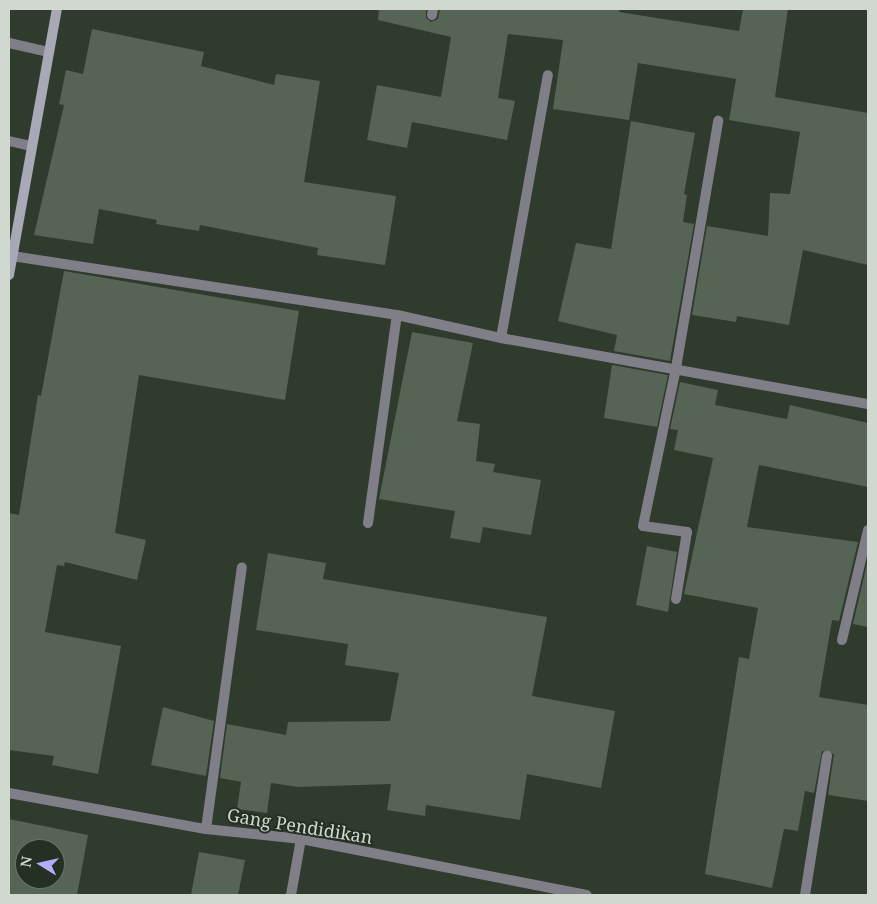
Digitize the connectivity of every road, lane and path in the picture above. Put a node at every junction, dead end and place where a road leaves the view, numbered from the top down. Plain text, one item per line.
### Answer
1 (56, 9) edge
2 (9, 43) edge
3 (49, 52) junction
4 (548, 75) dead end
5 (718, 122) dead end
6 (9, 141) edge
7 (32, 146) junction
8 (12, 256) junction
9 (9, 275) edge
10 (397, 315) junction
11 (501, 338) junction
12 (676, 368) junction
13 (868, 404) edge
14 (368, 523) dead end
15 (868, 530) edge
16 (242, 567) dead end
17 (676, 599) dead end
18 (842, 640) dead end
19 (827, 756) dead end
20 (9, 792) edge
21 (206, 829) junction
22 (301, 839) junction
23 (291, 895) edge
24 (587, 895) edge
25 (805, 895) edge

1 - 3 main road
2 - 3 street
3 - 7 main road
4 - 11 street
5 - 12 street
6 - 7 street
7 - 8 main road
8 - 9 main road
8 - 10 street
10 - 11 street
10 - 14 street
11 - 12 street
12 - 13 street
12 - 17 street
15 - 18 street
16 - 21 street
19 - 25 street
20 - 21 street, Gang Pendidikan
21 - 22 street, Gang Pendidikan
22 - 23 street
22 - 24 street, Gang Pendidikan

